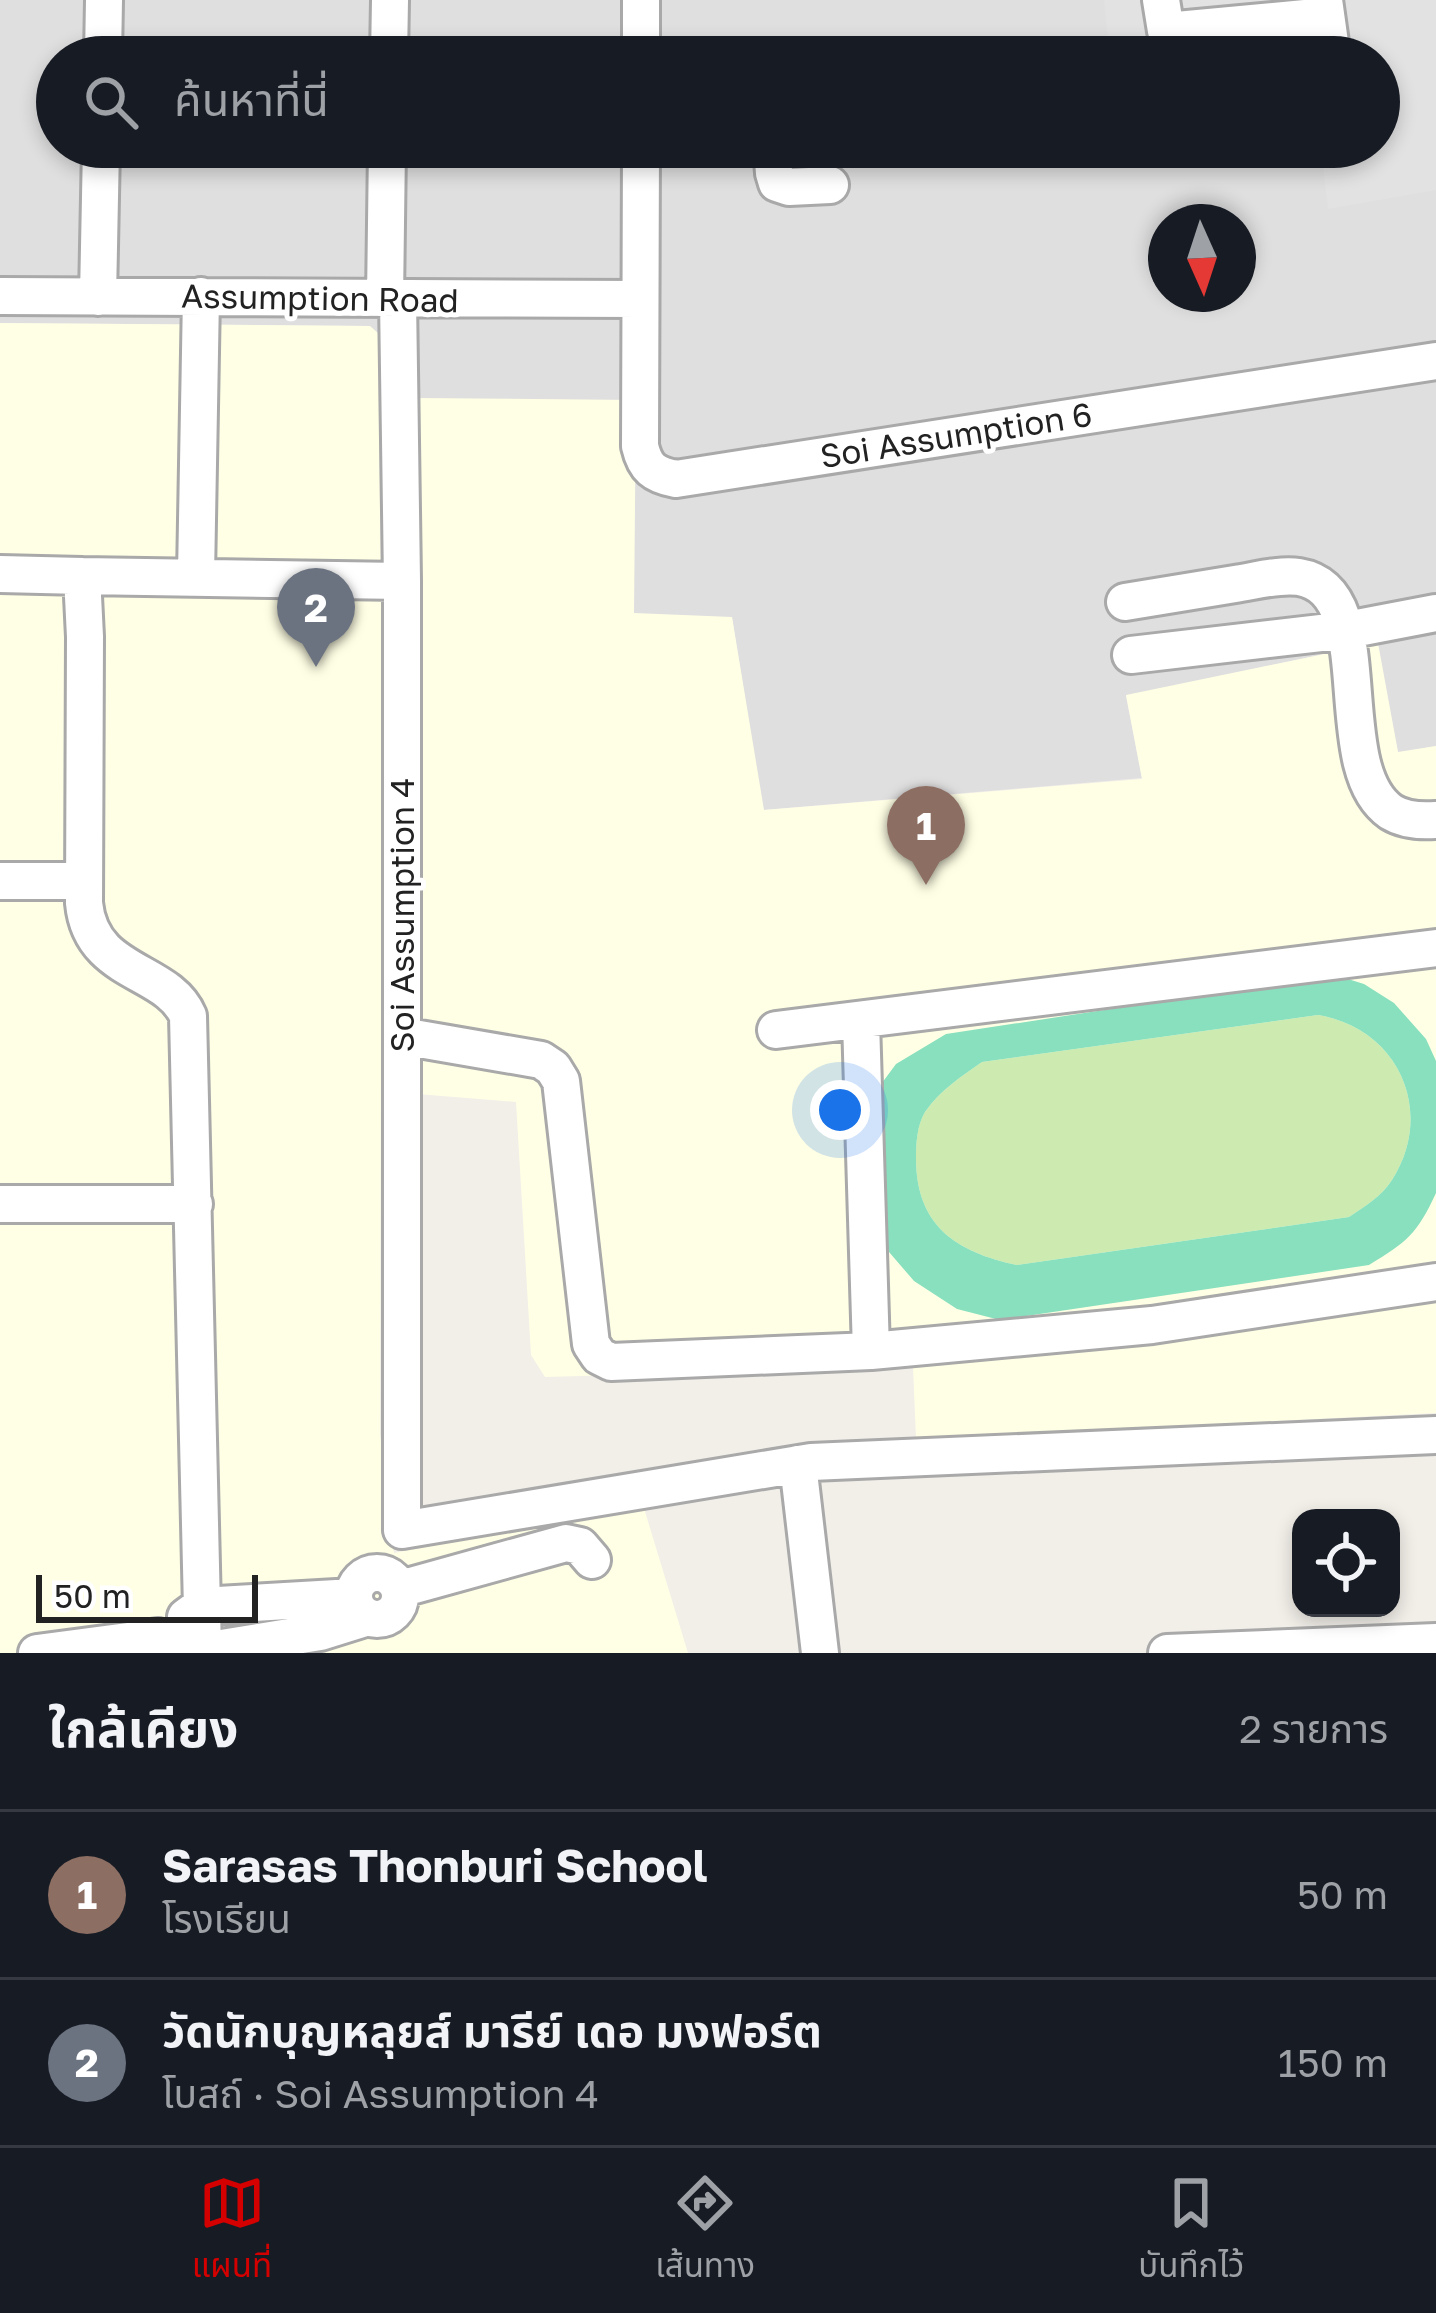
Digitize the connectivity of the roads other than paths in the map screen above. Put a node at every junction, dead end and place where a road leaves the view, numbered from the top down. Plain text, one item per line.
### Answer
1 (104, 0) edge
2 (390, 0) edge
3 (641, 0) edge
4 (1324, 8) edge
5 (1244, 12) edge
6 (1166, 29) edge
7 (103, 36) edge
8 (389, 36) edge
9 (641, 36) edge
10 (101, 168) edge
11 (388, 168) edge
12 (641, 168) edge
13 (774, 168) edge
14 (830, 185) dead end
15 (0, 296) edge
16 (98, 296) junction
17 (201, 296) junction
18 (392, 299) junction
19 (640, 299) junction
20 (1436, 361) edge
21 (0, 574) edge
22 (82, 576) junction
23 (196, 576) junction
24 (402, 581) junction
25 (1125, 602) dead end
26 (1436, 613) edge
27 (1346, 630) junction
28 (1131, 655) dead end
29 (1436, 820) edge
30 (0, 881) edge
31 (84, 881) junction
32 (1436, 948) edge
33 (861, 1021) junction
34 (776, 1030) dead end
35 (402, 1036) junction
36 (0, 1204) edge
37 (194, 1204) junction
38 (1436, 1282) edge
39 (871, 1351) junction
40 (1436, 1435) edge
41 (798, 1464) junction
42 (402, 1530) junction
43 (592, 1560) dead end
44 (375, 1594) junction
45 (201, 1606) junction
46 (158, 1637) junction
47 (1436, 1642) edge
48 (203, 1651) edge
49 (37, 1653) edge
50 (820, 1653) edge
51 (1167, 1653) edge

1 - 7 street
2 - 8 street
3 - 9 street
4 - 5 street
5 - 6 street
10 - 16 street
11 - 18 street, Soi Assumption 4
12 - 19 street
13 - 14 street
15 - 16 street, Assumption Road
16 - 17 street, Assumption Road
17 - 18 street, Assumption Road
17 - 23 street
18 - 19 street, Assumption Road
18 - 24 street, Soi Assumption 4
19 - 20 street, Soi Assumption 6
21 - 22 street
22 - 23 street
22 - 31 street
23 - 24 street
24 - 35 street, Soi Assumption 4
25 - 27 street
26 - 27 street
27 - 28 street
27 - 29 street
30 - 31 street
31 - 37 street
32 - 33 street
33 - 34 street
33 - 39 street
35 - 39 street
35 - 42 street, Soi Assumption 4
36 - 37 street
37 - 45 street
38 - 39 street
40 - 41 street
41 - 42 street
41 - 50 street
42 - 44 street
43 - 44 street
44 - 45 street
44 - 48 street
45 - 46 street
45 - 48 street
46 - 48 street
46 - 49 street
47 - 51 street

